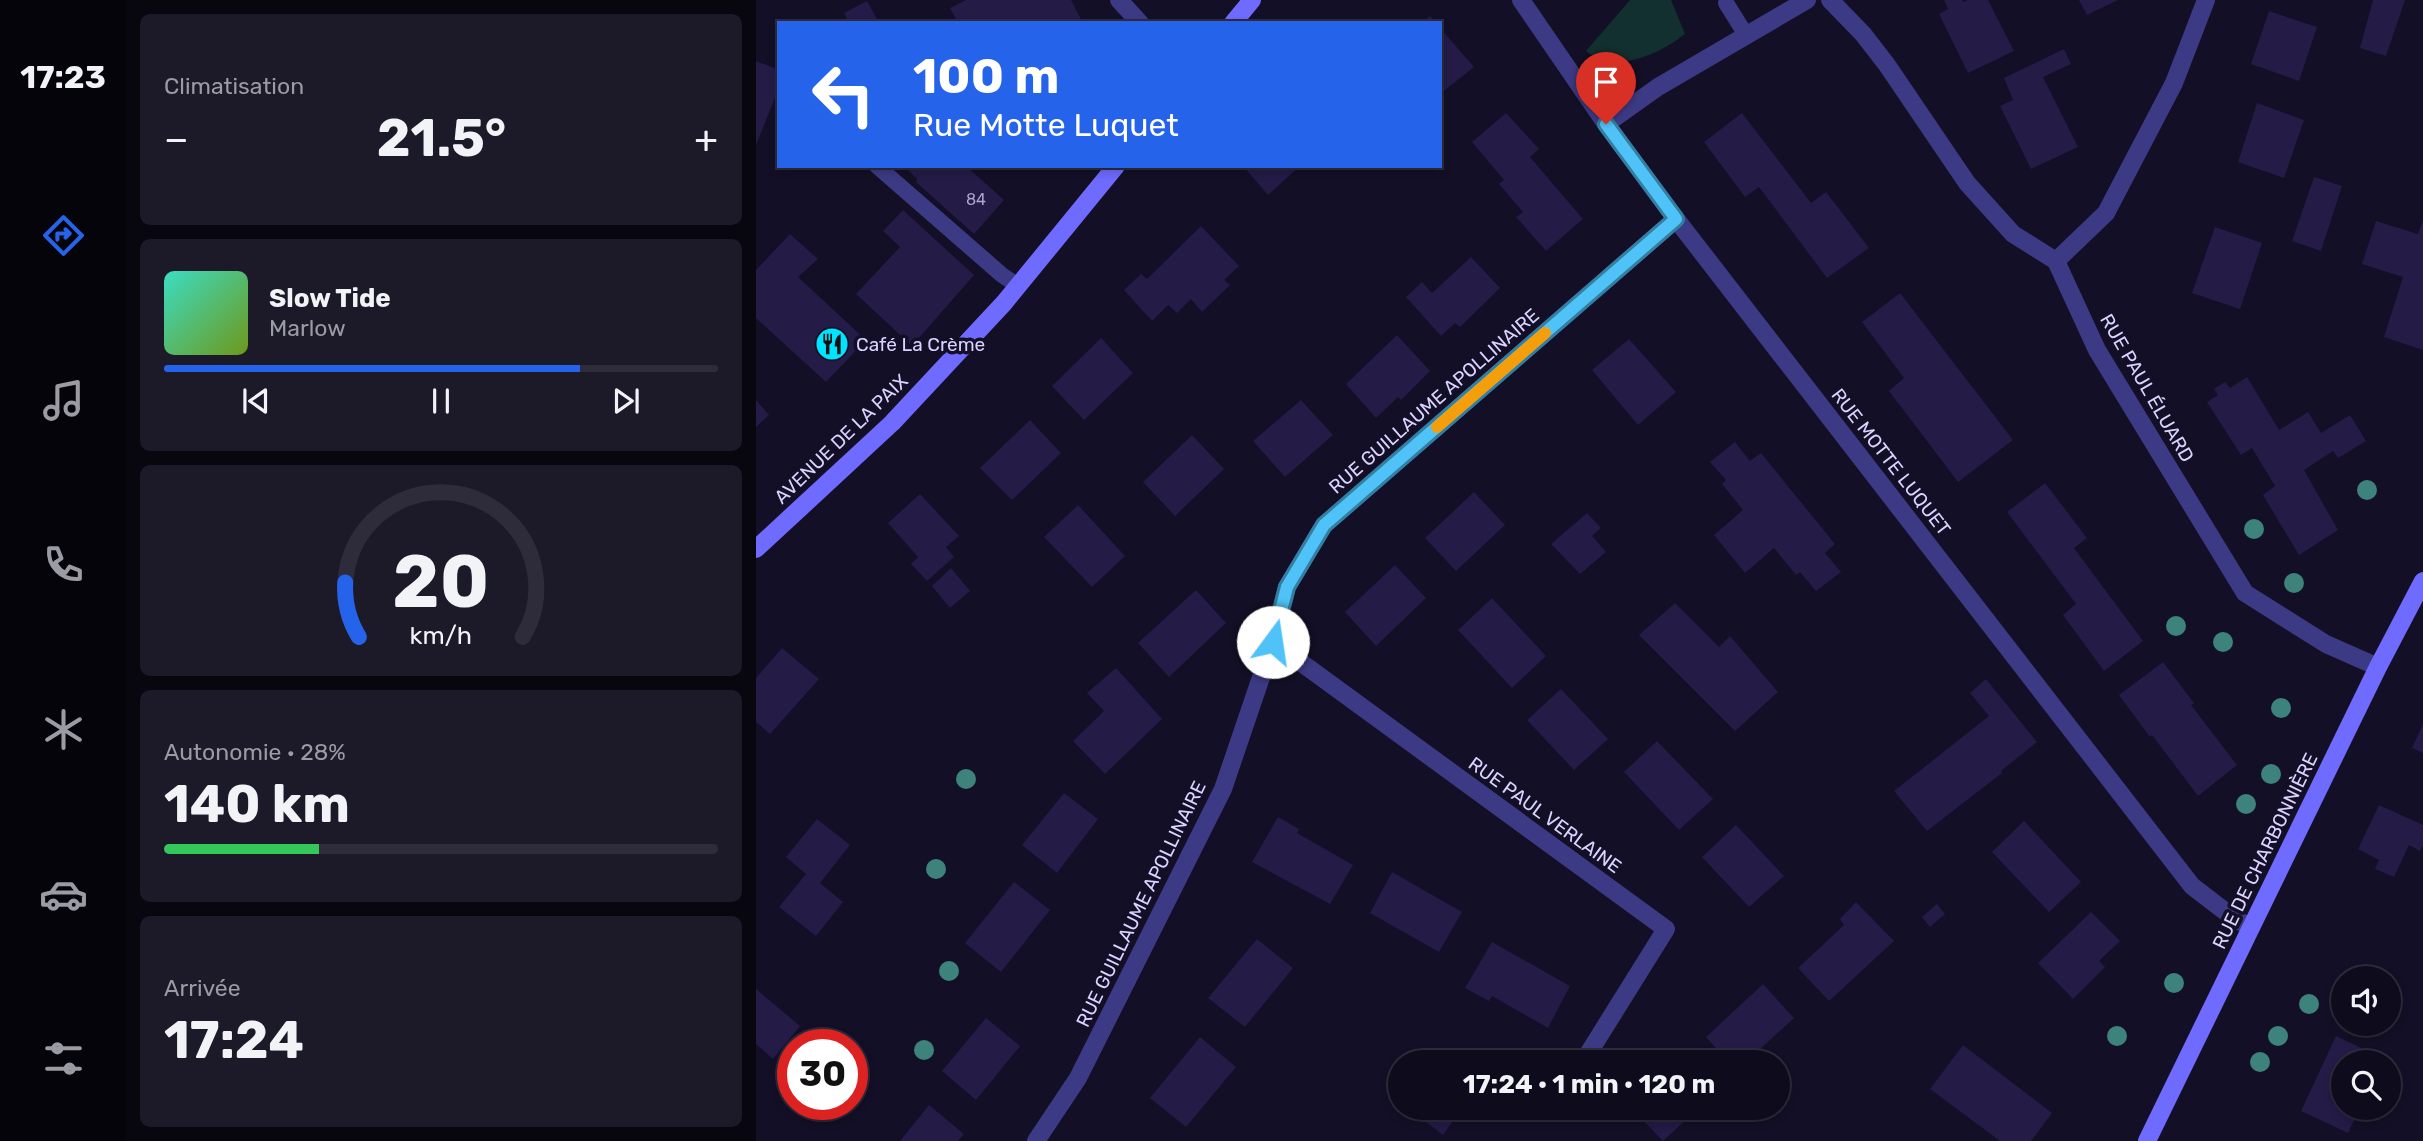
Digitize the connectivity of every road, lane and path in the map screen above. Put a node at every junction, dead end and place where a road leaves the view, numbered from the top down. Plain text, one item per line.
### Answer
1 (1119, 0) edge
2 (1252, 0) edge
3 (1521, 0) edge
4 (1807, 0) edge
5 (1830, 0) edge
6 (2206, 0) edge
7 (1726, 3) dead end
8 (1138, 21) edge
9 (1235, 21) edge
10 (1746, 35) junction
11 (1606, 124) junction
12 (879, 168) edge
13 (1114, 168) edge
14 (1676, 219) junction
15 (2056, 261) junction
16 (1018, 286) junction
17 (756, 549) edge
18 (2423, 581) edge
19 (1273, 642) junction
20 (2378, 667) junction
21 (2251, 928) junction
22 (1590, 1050) edge
23 (1036, 1141) edge
24 (2147, 1141) edge

1 - 8 street
2 - 9 street
3 - 11 street, RUE MOTTE LUQUET
4 - 10 street
5 - 15 street
6 - 15 street
7 - 10 lane
10 - 11 street
11 - 14 street, RUE MOTTE LUQUET
12 - 16 lane
13 - 16 street, AVENUE DE LA PAIX
14 - 19 street, RUE GUILLAUME APOLLINAIRE
14 - 21 street, RUE MOTTE LUQUET
15 - 20 street, RUE PAUL ÉLUARD
16 - 17 street, AVENUE DE LA PAIX
18 - 20 street, RUE DE CHARBONNIÈRE
19 - 22 street, RUE PAUL VERLAINE
19 - 23 street, RUE GUILLAUME APOLLINAIRE
20 - 21 street, RUE DE CHARBONNIÈRE
21 - 24 street, RUE DE CHARBONNIÈRE

